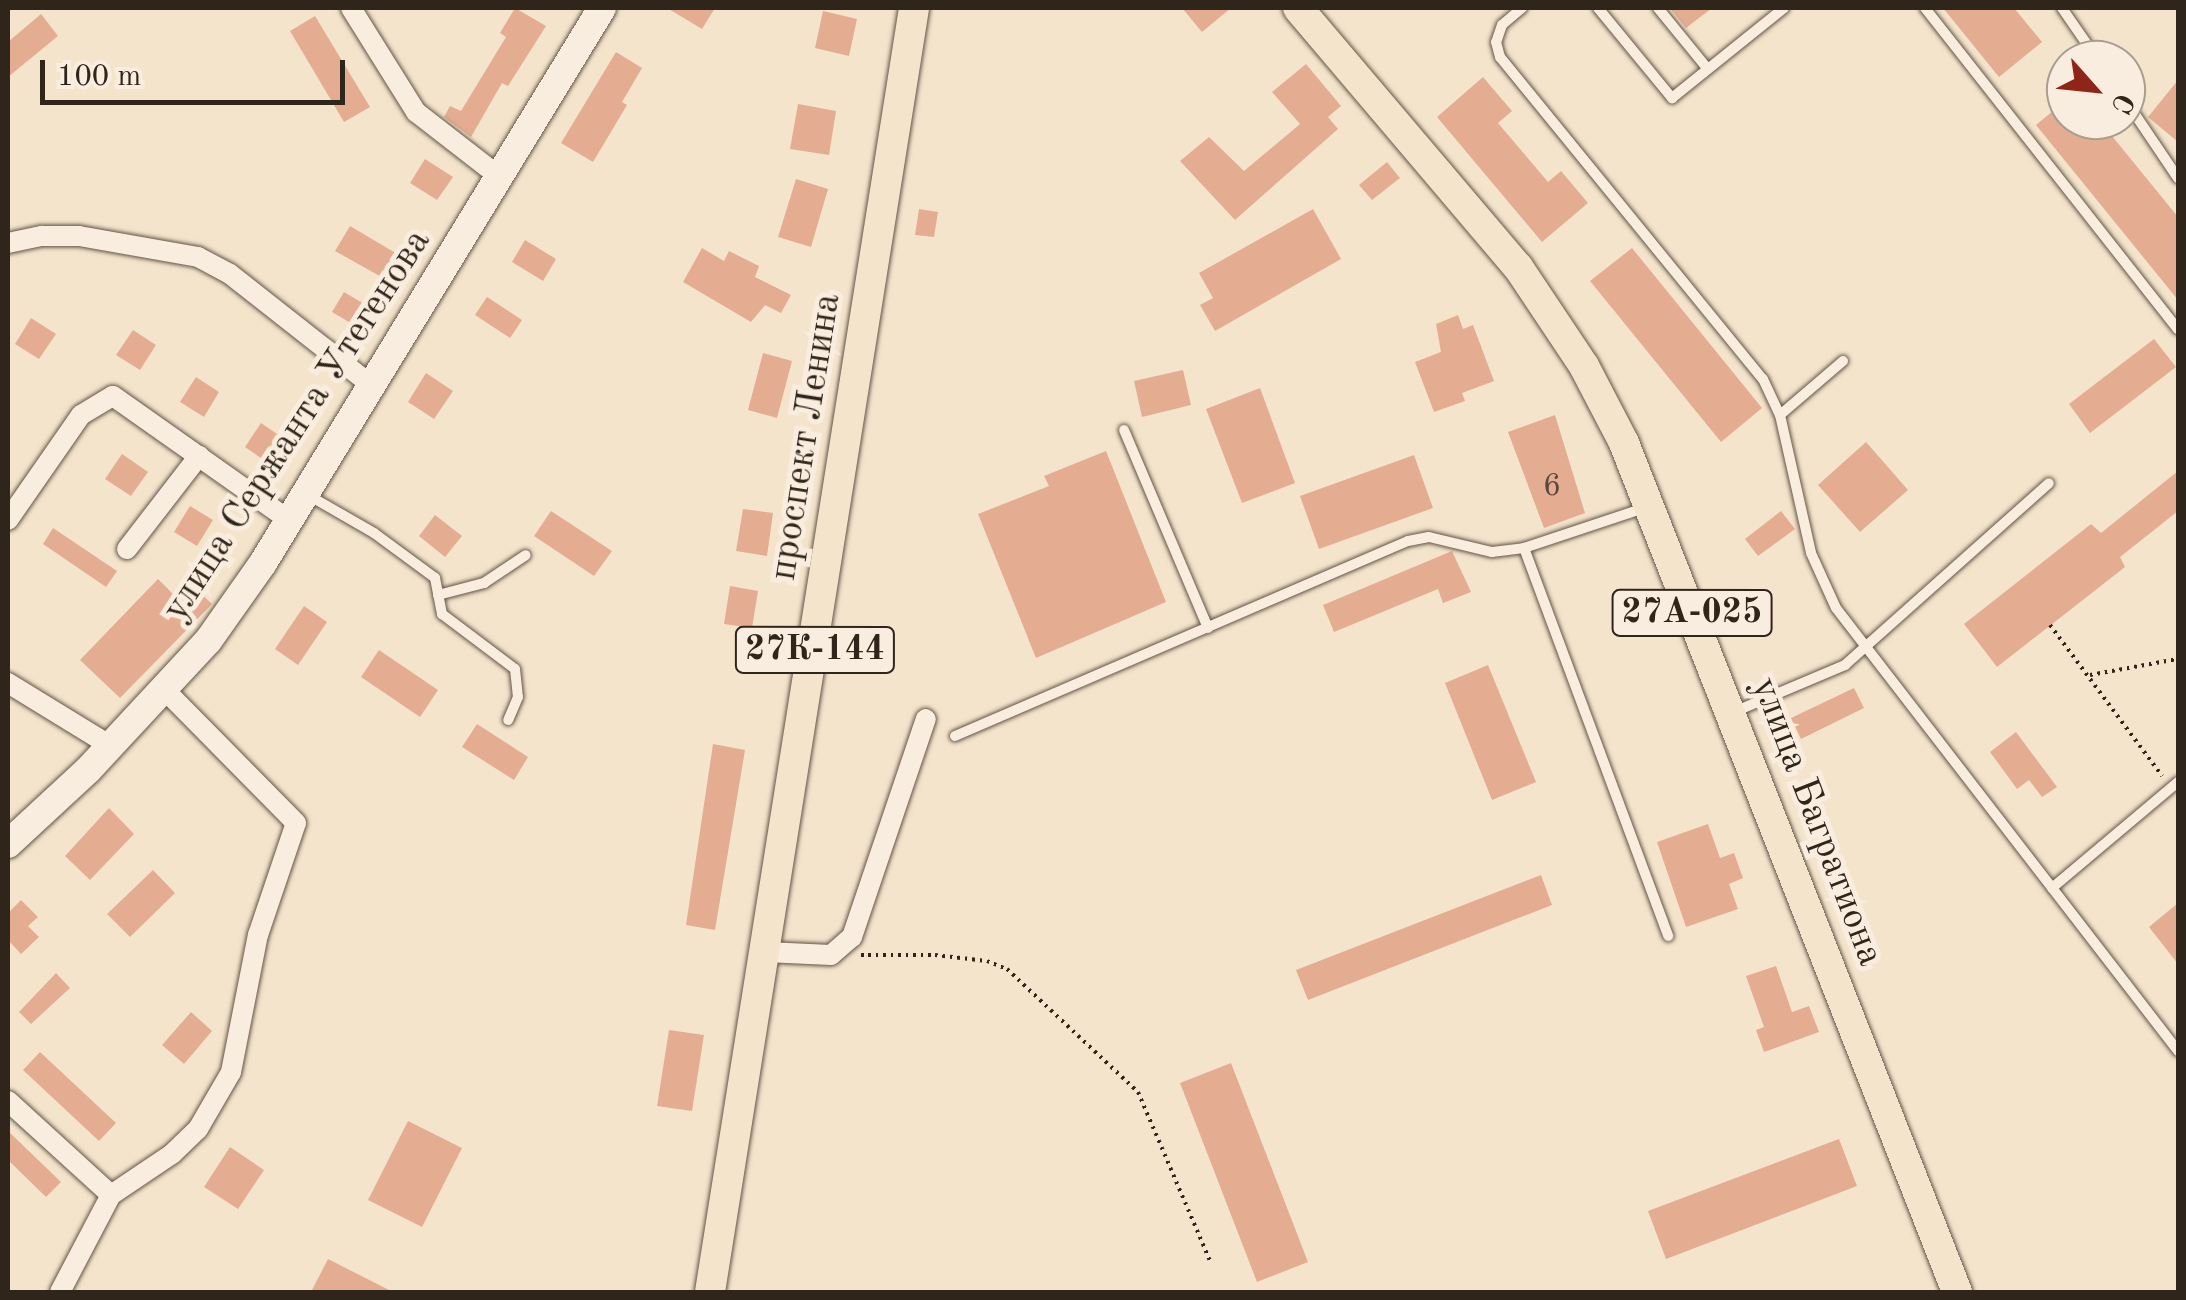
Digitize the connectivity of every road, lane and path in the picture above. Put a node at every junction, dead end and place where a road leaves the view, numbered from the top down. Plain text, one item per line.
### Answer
1 (351, 8) edge
2 (602, 8) edge
3 (914, 8) edge
4 (1298, 8) edge
5 (1522, 8) edge
6 (1598, 8) edge
7 (1658, 8) edge
8 (1784, 8) edge
9 (1926, 8) edge
10 (2062, 8) edge
11 (2084, 40) edge
12 (1707, 68) junction
13 (2146, 131) edge
14 (500, 178) junction
15 (2178, 178) edge
16 (8, 244) edge
17 (2178, 329) edge
18 (1843, 361) dead end
19 (370, 384) junction
20 (1780, 416) junction
21 (1124, 430) dead end
22 (199, 456) junction
23 (2049, 483) dead end
24 (305, 493) junction
25 (1649, 506) junction
26 (8, 520) edge
27 (289, 520) junction
28 (1524, 548) junction
29 (127, 549) dead end
30 (526, 555) dead end
31 (438, 595) junction
32 (2050, 625) dead end
33 (1208, 628) junction
34 (1864, 645) junction
35 (2178, 658) edge
36 (2088, 676) junction
37 (8, 683) edge
38 (166, 690) junction
39 (1731, 714) junction
40 (926, 719) dead end
41 (508, 720) dead end
42 (955, 736) dead end
43 (111, 746) junction
44 (2175, 785) edge
45 (8, 844) edge
46 (2052, 888) junction
47 (1668, 936) dead end
48 (766, 952) junction
49 (831, 955) junction
50 (2178, 1051) edge
51 (8, 1101) edge
52 (111, 1195) junction
53 (1210, 1261) dead end
54 (60, 1292) edge
55 (710, 1292) edge
56 (1957, 1292) edge

1 - 14 street
2 - 14 main road, улица Сержанта Утегенова
3 - 48 main road, проспект Ленина / 27К-144
4 - 25 main road, улица Багратиона / 27А-025
5 - 20 lane
6 - 12 lane
7 - 12 lane
8 - 12 lane
9 - 17 lane
10 - 11 lane
13 - 15 lane
14 - 19 main road, улица Сержанта Утегенова
16 - 19 street
18 - 20 lane
19 - 24 main road, улица Сержанта Утегенова
20 - 34 lane
21 - 33 lane
22 - 26 street
22 - 27 street
22 - 29 street
23 - 34 lane
24 - 27 main road, улица Сержанта Утегенова
24 - 31 lane
25 - 28 lane
25 - 39 main road, улица Багратиона / 27А-025
27 - 38 main road, улица Сержанта Утегенова
28 - 33 lane
28 - 47 lane
30 - 31 lane
31 - 41 lane
32 - 36 path
33 - 42 lane
34 - 39 lane
34 - 46 lane
35 - 36 path
36 - 44 path
37 - 43 street
38 - 43 main road, улица Сержанта Утегенова
38 - 52 street
39 - 56 main road, улица Багратиона / 27А-025
40 - 49 street
43 - 45 main road, улица Сержанта Утегенова
44 - 46 lane
46 - 50 lane
48 - 49 street
48 - 55 main road, проспект Ленина / 27К-144
49 - 53 path
51 - 52 street
52 - 54 street

